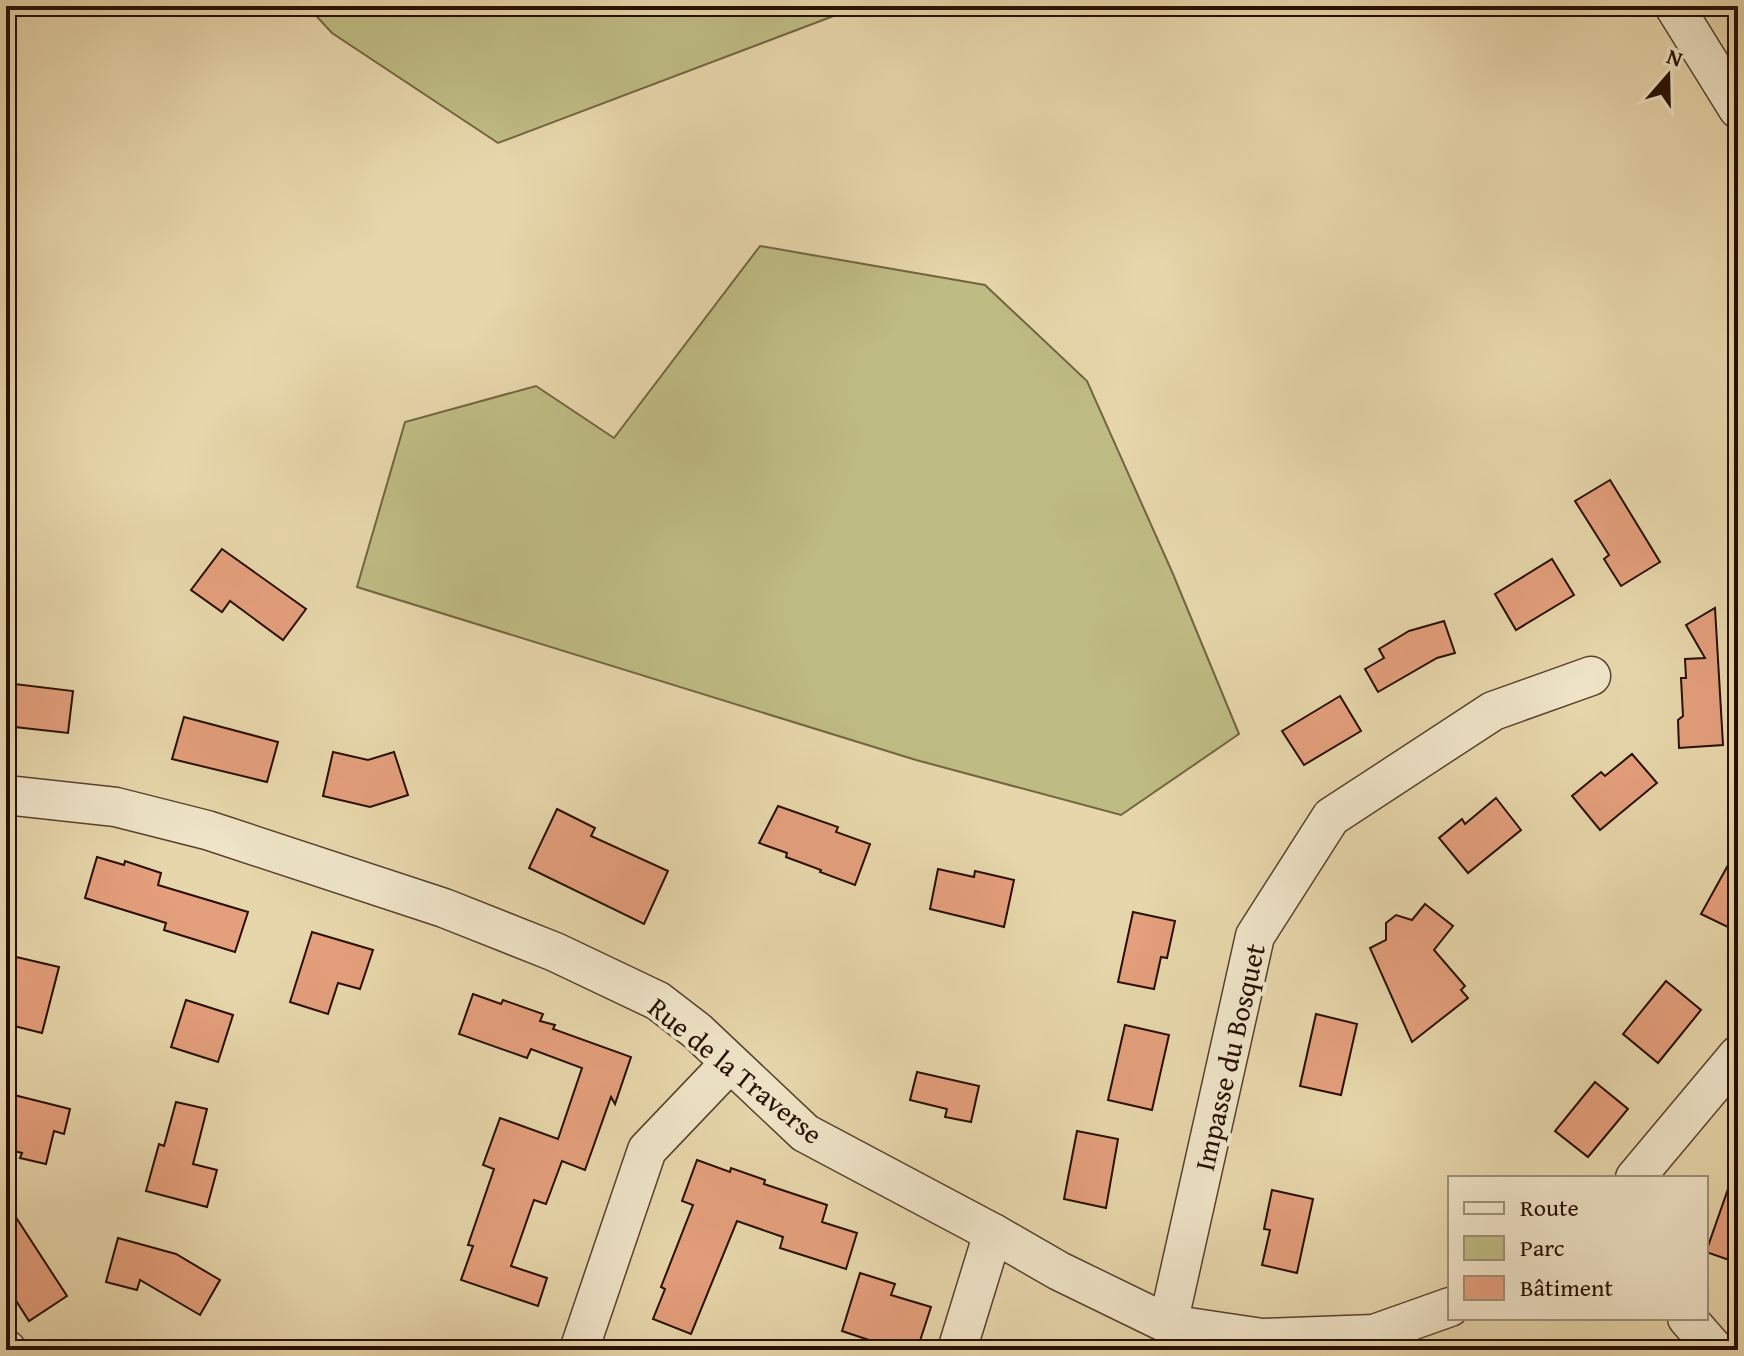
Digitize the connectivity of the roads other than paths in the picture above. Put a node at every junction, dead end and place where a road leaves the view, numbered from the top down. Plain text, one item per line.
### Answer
1 (1674, 6) edge
2 (1738, 109) edge
3 (1591, 676) dead end
4 (6, 795) edge
5 (1738, 1055) edge
6 (730, 1063) junction
7 (1637, 1176) edge
8 (993, 1233) junction
9 (1448, 1308) edge
10 (1689, 1320) edge
11 (1168, 1324) junction
12 (579, 1350) edge
13 (957, 1350) edge
14 (1715, 1350) edge

1 - 2 street
3 - 11 street, Impasse du Bosquet
4 - 6 street, Rue de la Traverse
5 - 7 street
6 - 8 street, Rue de la Traverse
6 - 12 street
8 - 11 street, Rue de la Traverse
8 - 13 street
9 - 11 street, Rue de la Traverse
10 - 14 street

